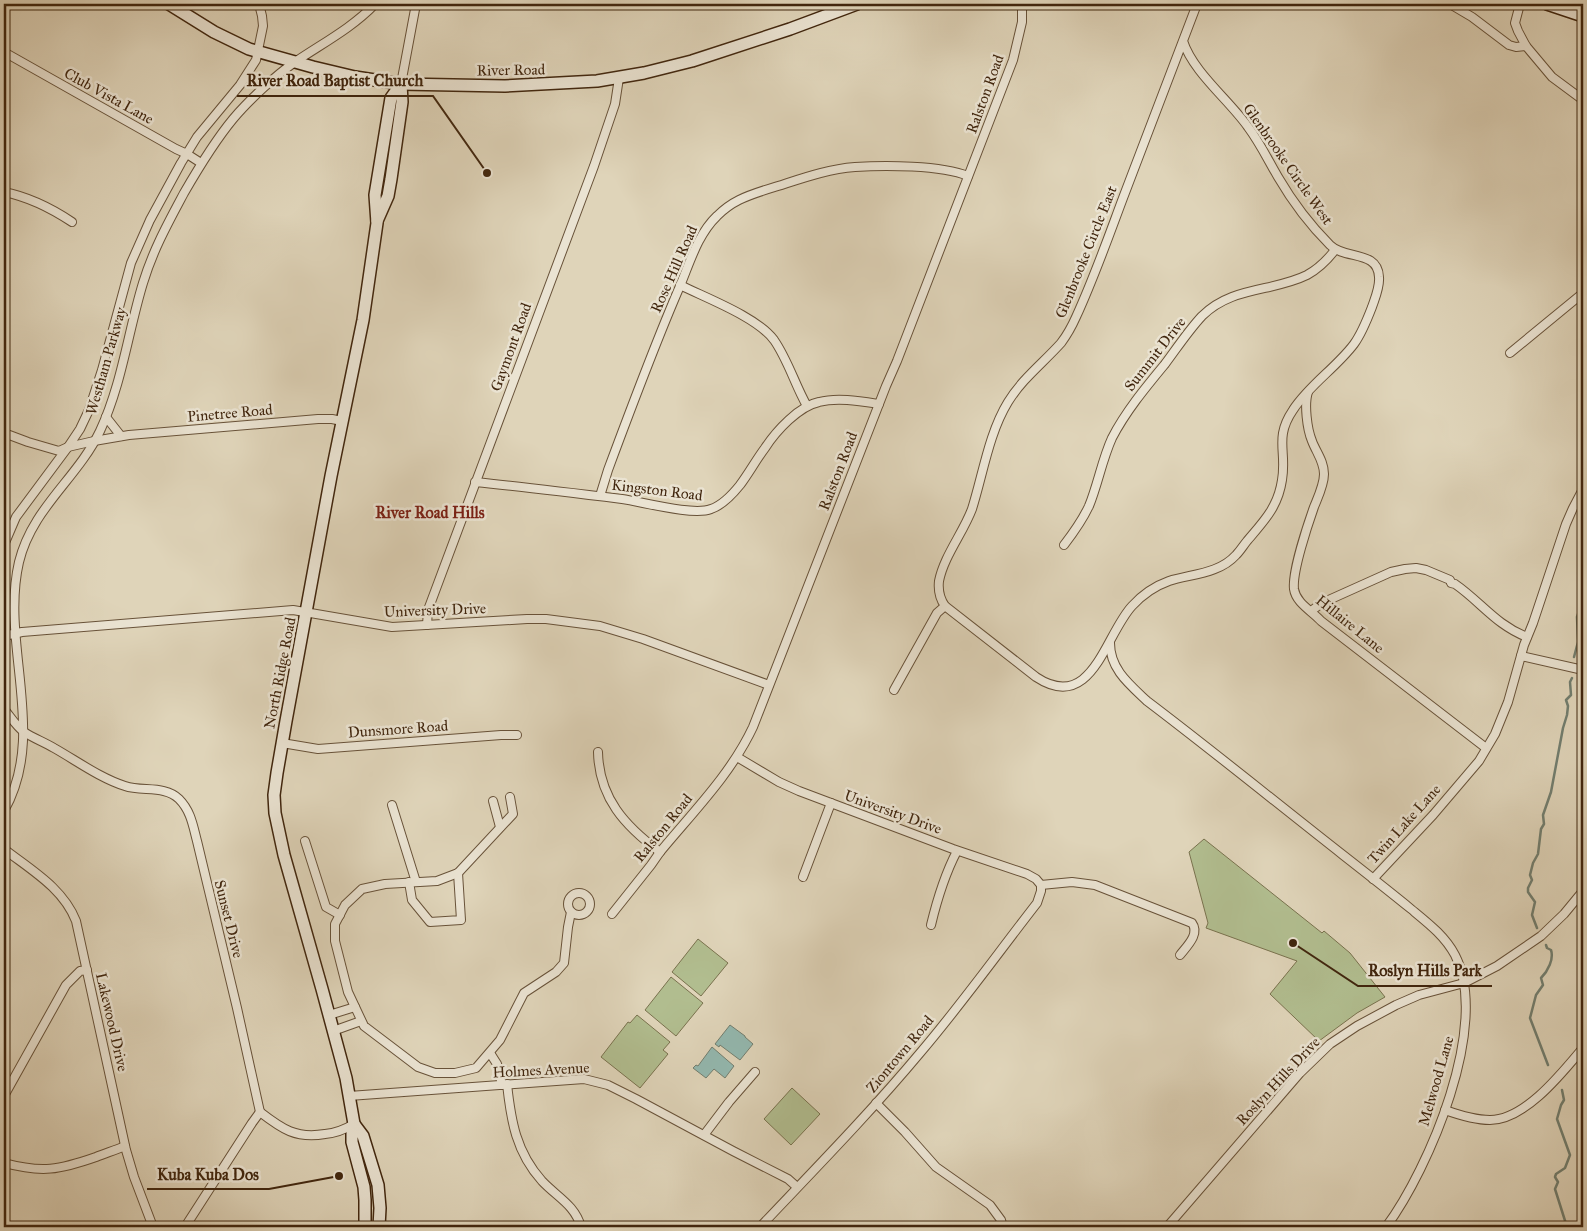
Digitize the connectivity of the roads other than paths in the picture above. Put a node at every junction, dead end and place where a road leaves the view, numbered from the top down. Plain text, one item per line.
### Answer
1 (170, 4) edge
2 (259, 4) edge
3 (375, 4) edge
4 (416, 4) edge
5 (858, 4) edge
6 (1022, 4) edge
7 (1197, 4) edge
8 (1450, 4) edge
9 (1520, 4) edge
10 (1547, 4) edge
11 (1583, 16) edge
12 (1183, 41) junction
13 (1526, 46) junction
14 (4, 52) edge
15 (258, 52) junction
16 (295, 62) junction
17 (619, 78) junction
18 (401, 84) junction
19 (1583, 100) edge
20 (187, 154) junction
21 (201, 163) junction
22 (968, 176) junction
23 (4, 192) edge
24 (72, 222) dead end
25 (1335, 250) junction
26 (680, 285) junction
27 (1583, 293) edge
28 (1510, 353) dead end
29 (1309, 390) junction
30 (879, 404) junction
31 (807, 406) junction
32 (106, 417) junction
33 (342, 421) junction
34 (4, 433) edge
35 (121, 436) junction
36 (94, 441) junction
37 (68, 447) junction
38 (475, 482) junction
39 (1583, 489) edge
40 (600, 496) junction
41 (4, 545) edge
42 (1064, 545) dead end
43 (945, 606) junction
44 (1311, 611) junction
45 (306, 612) junction
46 (427, 626) junction
47 (15, 633) junction
48 (4, 636) edge
49 (1527, 637) junction
50 (1110, 643) junction
51 (1521, 656) junction
52 (1583, 670) edge
53 (769, 685) junction
54 (894, 690) dead end
55 (4, 709) edge
56 (23, 732) junction
57 (516, 735) dead end
58 (282, 743) junction
59 (4, 745) edge
60 (1486, 748) junction
61 (598, 752) dead end
62 (737, 757) junction
63 (510, 797) dead end
64 (493, 801) dead end
65 (831, 803) junction
66 (392, 805) dead end
67 (4, 811) edge
68 (500, 827) junction
69 (306, 841) dead end
70 (4, 849) edge
71 (957, 851) junction
72 (660, 852) junction
73 (458, 873) junction
74 (803, 877) dead end
75 (1373, 878) junction
76 (413, 882) junction
77 (1041, 885) junction
78 (1583, 891) edge
79 (572, 912) dead end
80 (612, 914) dead end
81 (340, 915) junction
82 (930, 925) dead end
83 (1180, 955) dead end
84 (87, 970) junction
85 (1464, 982) junction
86 (355, 1007) junction
87 (329, 1015) junction
88 (361, 1021) junction
89 (334, 1031) junction
90 (1583, 1048) edge
91 (490, 1052) junction
92 (754, 1072) dead end
93 (505, 1085) junction
94 (4, 1096) edge
95 (349, 1096) junction
96 (876, 1103) junction
97 (1444, 1110) junction
98 (260, 1112) junction
99 (354, 1124) junction
100 (704, 1135) junction
101 (125, 1146) junction
102 (4, 1163) edge
103 (797, 1187) junction
104 (153, 1227) edge
105 (185, 1227) edge
106 (365, 1227) edge
107 (379, 1227) edge
108 (581, 1227) edge
109 (760, 1227) edge
110 (1003, 1227) edge
111 (1167, 1227) edge
112 (1386, 1227) edge

1 - 15 main road, River Road
2 - 15 street, Westham Parkway
3 - 16 street, Westham Parkway
4 - 18 street
5 - 17 main road, River Road
6 - 22 street, Ralston Road
7 - 12 street, Glenbrooke Circle East
8 - 13 street
9 - 13 street
10 - 11 main road
12 - 25 street, Glenbrooke Circle West
12 - 43 street, Glenbrooke Circle East
13 - 19 street
14 - 20 street, Club Vista Lane
15 - 16 main road, River Road
15 - 20 street, Westham Parkway
16 - 18 main road, River Road
16 - 21 street, Westham Parkway
17 - 18 main road, River Road
17 - 38 street, Gaymont Road
18 - 33 main road, North Ridge Road
20 - 21 street, Club Vista Lane
20 - 37 street, Westham Parkway
21 - 32 street, Westham Parkway
22 - 26 street, Rose Hill Road
22 - 30 street, Ralston Road
23 - 24 street
25 - 29 street
25 - 42 street, Summit Drive
26 - 31 street
26 - 40 street, Rose Hill Road
27 - 28 street
29 - 44 street, Hillaire Lane
29 - 50 street
30 - 31 street, Kingston Road
30 - 53 street, Ralston Road
31 - 40 street, Kingston Road
32 - 35 street
32 - 36 street, Westham Parkway
33 - 35 street, Pinetree Road
33 - 45 main road, North Ridge Road
34 - 37 street, Pinetree Road
35 - 36 street, Pinetree Road
36 - 37 street, Pinetree Road
36 - 47 street, Westham Parkway
37 - 41 street, Westham Parkway
38 - 40 street, Kingston Road
38 - 46 street, Gaymont Road
39 - 49 street, Twin Lake Lane
43 - 50 street
43 - 54 street
44 - 49 street
44 - 60 street, Hillaire Lane
45 - 46 street, University Drive
45 - 47 street, University Drive
45 - 58 main road, North Ridge Road
46 - 53 street, University Drive
47 - 48 street, University Drive
47 - 56 street, Westham Parkway
49 - 51 street, Twin Lake Lane
50 - 75 street, Twin Lake Lane
51 - 52 street
51 - 60 street, Twin Lake Lane
53 - 62 street, Ralston Road
55 - 56 street, Sunset Drive
55 - 59 street
56 - 67 street, Westham Parkway
56 - 98 street, Sunset Drive
57 - 58 street, Dunsmore Road
58 - 87 main road, North Ridge Road
60 - 75 street, Twin Lake Lane
61 - 72 street
62 - 65 street, University Drive
62 - 72 street, Ralston Road
63 - 68 street
64 - 68 street
65 - 71 street, University Drive
65 - 74 street
66 - 76 street
68 - 73 street
69 - 81 street
70 - 84 street, Lakewood Drive
71 - 77 street, University Drive
71 - 82 street
72 - 80 street, Ralston Road
73 - 76 street
73 - 76 street
75 - 85 street, Melwood Lane
76 - 81 street
77 - 83 street
77 - 96 street, Ziontown Road
78 - 85 street, Roslyn Hills Drive
79 - 91 street
81 - 86 street
84 - 94 street
84 - 101 street, Lakewood Drive
85 - 97 street, Melwood Lane
85 - 111 street, Roslyn Hills Drive
86 - 87 street
86 - 88 street
87 - 89 main road, North Ridge Road
88 - 89 street
88 - 91 street
89 - 95 main road, North Ridge Road
90 - 97 street
91 - 93 street
92 - 100 street
93 - 95 street, Holmes Avenue
93 - 100 street, Holmes Avenue
93 - 108 street
95 - 99 main road, North Ridge Road
96 - 103 street, Ziontown Road
96 - 110 street
97 - 112 street, Melwood Lane
98 - 99 street
98 - 105 street
99 - 106 main road, North Ridge Road
99 - 107 main road, North Ridge Road
100 - 103 street, Holmes Avenue
101 - 102 street
101 - 104 street, Lakewood Drive
103 - 109 street, Ziontown Road

